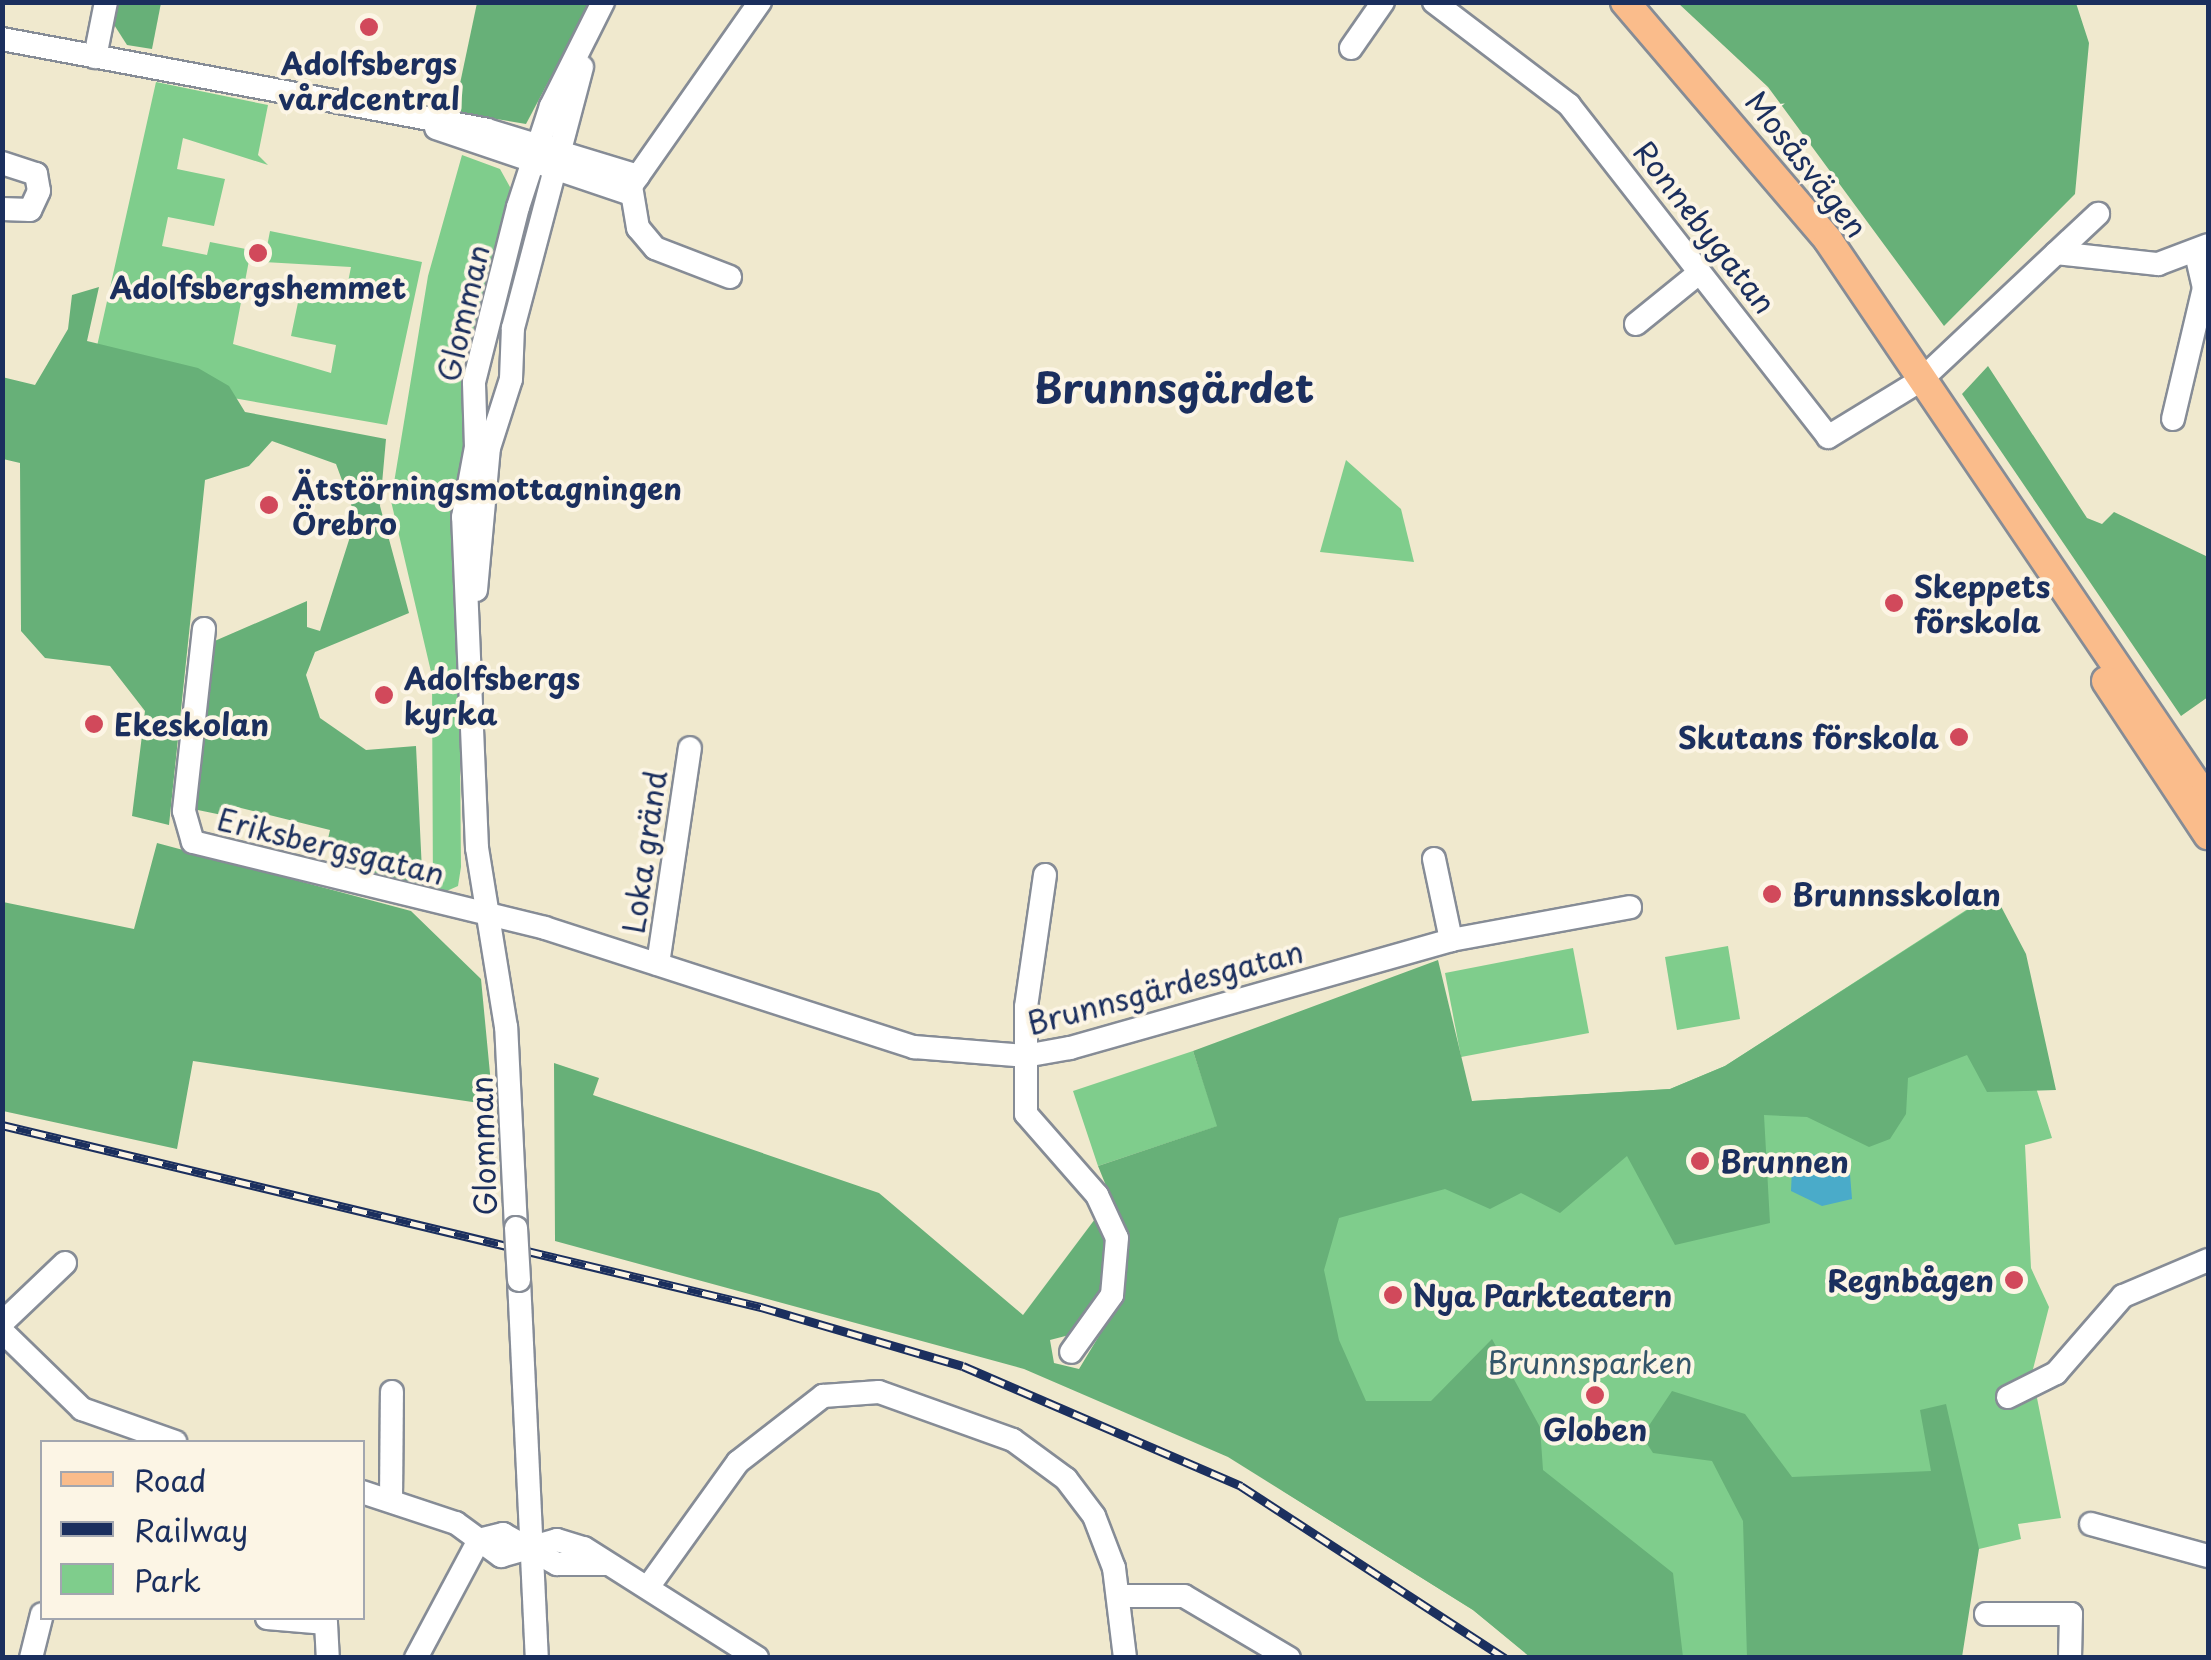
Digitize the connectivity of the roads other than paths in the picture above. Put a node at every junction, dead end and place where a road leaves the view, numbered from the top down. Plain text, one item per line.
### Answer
1 (106, 2) edge
2 (760, 2) edge
3 (1383, 2) edge
4 (1434, 2) edge
5 (1625, 2) edge
6 (599, 11) edge
7 (2, 39) edge
8 (1352, 48) dead end
9 (95, 57) junction
10 (545, 157) junction
11 (2, 162) edge
12 (634, 185) junction
13 (2, 209) edge
14 (2098, 214) dead end
15 (2202, 249) edge
16 (2056, 253) junction
17 (1700, 273) junction
18 (730, 277) dead end
19 (1636, 324) dead end
20 (1920, 380) junction
21 (2173, 419) dead end
22 (2017, 523) junction
23 (204, 630) dead end
24 (470, 634) junction
25 (690, 748) dead end
26 (2208, 801) edge
27 (2208, 835) edge
28 (1434, 859) dead end
29 (1045, 875) dead end
30 (1630, 907) dead end
31 (490, 913) junction
32 (1451, 940) junction
33 (658, 964) junction
34 (1025, 1056) junction
35 (2208, 1260) edge
36 (65, 1262) dead end
37 (2, 1324) edge
38 (2, 1332) edge
39 (1072, 1352) dead end
40 (392, 1392) dead end
41 (2008, 1397) dead end
42 (110, 1433) edge
43 (161, 1440) edge
44 (365, 1493) edge
45 (390, 1500) junction
46 (2091, 1524) dead end
47 (479, 1540) junction
48 (534, 1551) junction
49 (2208, 1556) edge
50 (651, 1582) junction
51 (1121, 1596) junction
52 (1986, 1614) dead end
53 (41, 1620) edge
54 (287, 1620) edge
55 (32, 1658) edge
56 (328, 1658) edge
57 (416, 1658) edge
58 (537, 1658) edge
59 (757, 1658) edge
60 (1125, 1658) edge
61 (1289, 1658) edge
62 (2070, 1658) edge

1 - 9 street
2 - 12 street
3 - 8 street
4 - 17 street, Ronnebygatan
5 - 20 main road, Mosåsvägen
6 - 10 street, Glomman
7 - 9 street
9 - 10 street
10 - 12 street
10 - 24 street, Glomman
10 - 24 street, Glomman
11 - 13 street
12 - 18 street
14 - 16 street
15 - 16 street
15 - 21 street
16 - 20 street
17 - 19 street
17 - 20 street, Ronnebygatan
20 - 22 main road, Mosåsvägen
22 - 26 main road, Mosåsvägen
22 - 27 main road, Mosåsvägen
23 - 31 street, Eriksbergsgatan
24 - 31 street, Glomman
25 - 33 street, Loka gränd
28 - 32 street
29 - 34 street
30 - 32 street, Brunnsgärdesgatan
31 - 33 street, Brunnsgärdesgatan
31 - 48 street, Glomman, bridge
32 - 34 street, Brunnsgärdesgatan
33 - 34 street, Brunnsgärdesgatan
34 - 39 street
35 - 41 street
36 - 37 street
38 - 42 street
40 - 45 street
42 - 43 street
44 - 45 street
45 - 47 street
46 - 49 street
47 - 48 street
47 - 57 street
48 - 50 street
48 - 58 street, Glomman
50 - 51 street
50 - 59 street
51 - 60 street
51 - 61 street
52 - 62 street
53 - 55 street
54 - 56 street

